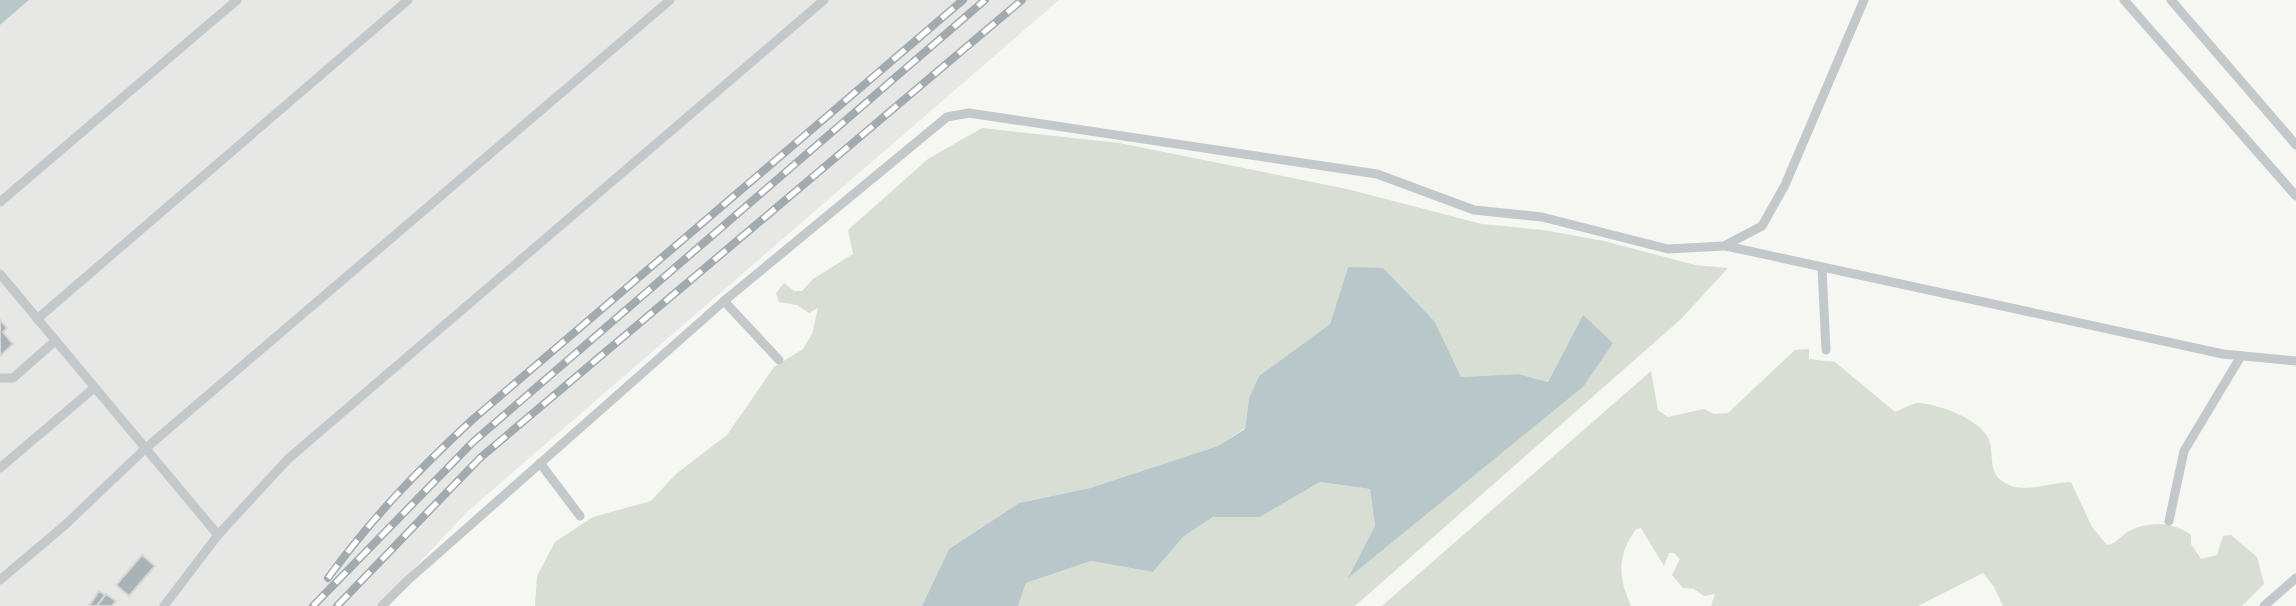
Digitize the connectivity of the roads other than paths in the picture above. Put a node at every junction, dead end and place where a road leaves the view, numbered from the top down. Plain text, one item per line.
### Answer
1 (237, 0) edge
2 (408, 0) edge
3 (670, 0) edge
4 (824, 0) edge
5 (1864, 0) edge
6 (2124, 0) edge
7 (2171, 0) edge
8 (2296, 145) edge
9 (2296, 196) edge
10 (0, 202) edge
11 (1724, 246) junction
12 (1822, 268) junction
13 (0, 274) edge
14 (724, 301) junction
15 (37, 319) junction
16 (55, 341) junction
17 (1826, 351) dead end
18 (2241, 356) junction
19 (779, 359) dead end
20 (2296, 361) edge
21 (0, 378) edge
22 (94, 388) junction
23 (146, 448) junction
24 (540, 463) junction
25 (0, 468) edge
26 (580, 516) dead end
27 (2169, 521) dead end
28 (218, 534) junction
29 (2296, 578) edge
30 (0, 580) edge
31 (164, 606) edge
32 (382, 606) edge
33 (2264, 606) edge

1 - 10 lane
2 - 15 lane
3 - 23 lane
4 - 28 lane
5 - 11 lane
6 - 9 lane
7 - 8 lane
11 - 12 lane
11 - 14 lane
12 - 17 lane
12 - 18 lane
13 - 15 lane
14 - 19 lane
14 - 24 lane
15 - 16 lane
16 - 21 lane
16 - 22 lane
18 - 20 lane
18 - 27 lane
22 - 23 lane
22 - 25 lane
23 - 28 lane
23 - 30 lane
24 - 26 lane
24 - 32 lane
28 - 31 lane
29 - 33 lane

